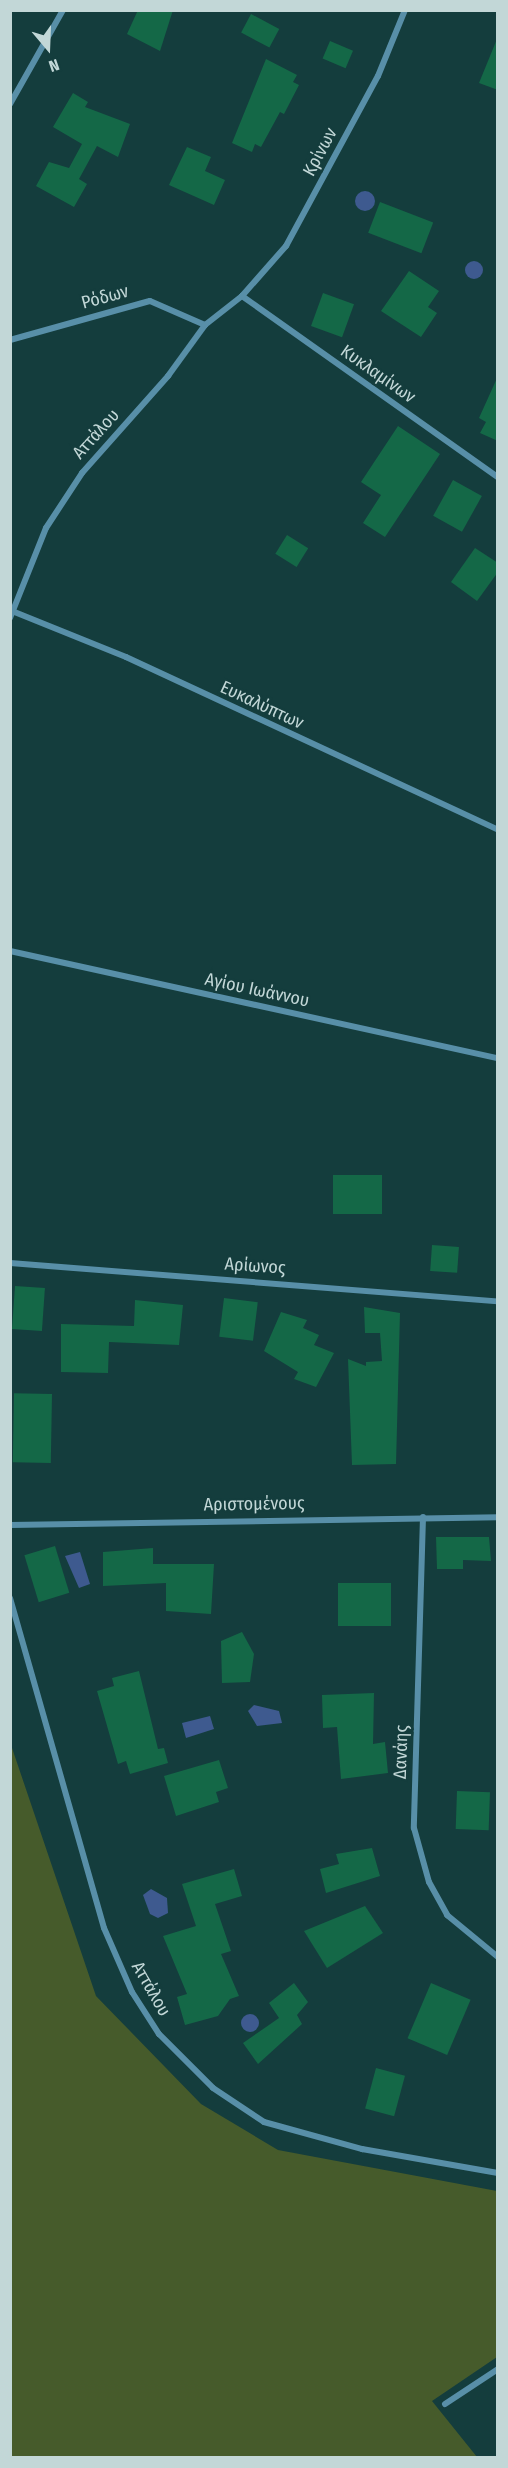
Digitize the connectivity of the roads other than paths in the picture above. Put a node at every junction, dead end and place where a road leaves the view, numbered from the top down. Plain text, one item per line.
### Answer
1 (63, 10) edge
2 (405, 10) edge
3 (10, 104) edge
4 (242, 296) junction
5 (205, 326) junction
6 (10, 340) edge
7 (498, 477) edge
8 (11, 615) edge
9 (498, 830) edge
10 (10, 951) edge
11 (498, 1058) edge
12 (10, 1263) edge
13 (498, 1301) edge
14 (423, 1517) junction
15 (498, 1517) edge
16 (10, 1525) edge
17 (10, 1598) edge
18 (498, 1957) edge
19 (498, 2173) edge
20 (498, 2369) edge
21 (445, 2404) dead end

1 - 3 street
2 - 4 street, Κρίνων
4 - 5 street, Αττάλου
4 - 7 street, Κυκλαμίνων
5 - 6 street, Ρόδων
5 - 8 street, Αττάλου
8 - 9 street, Ευκαλύπτων
10 - 11 street, Αγίου Ιωάννου
12 - 13 street, Αρίωνος
14 - 15 street, Αριστομένους
14 - 16 street, Αριστομένους
14 - 18 street, Δανάης
17 - 19 street, Αττάλου
20 - 21 street

